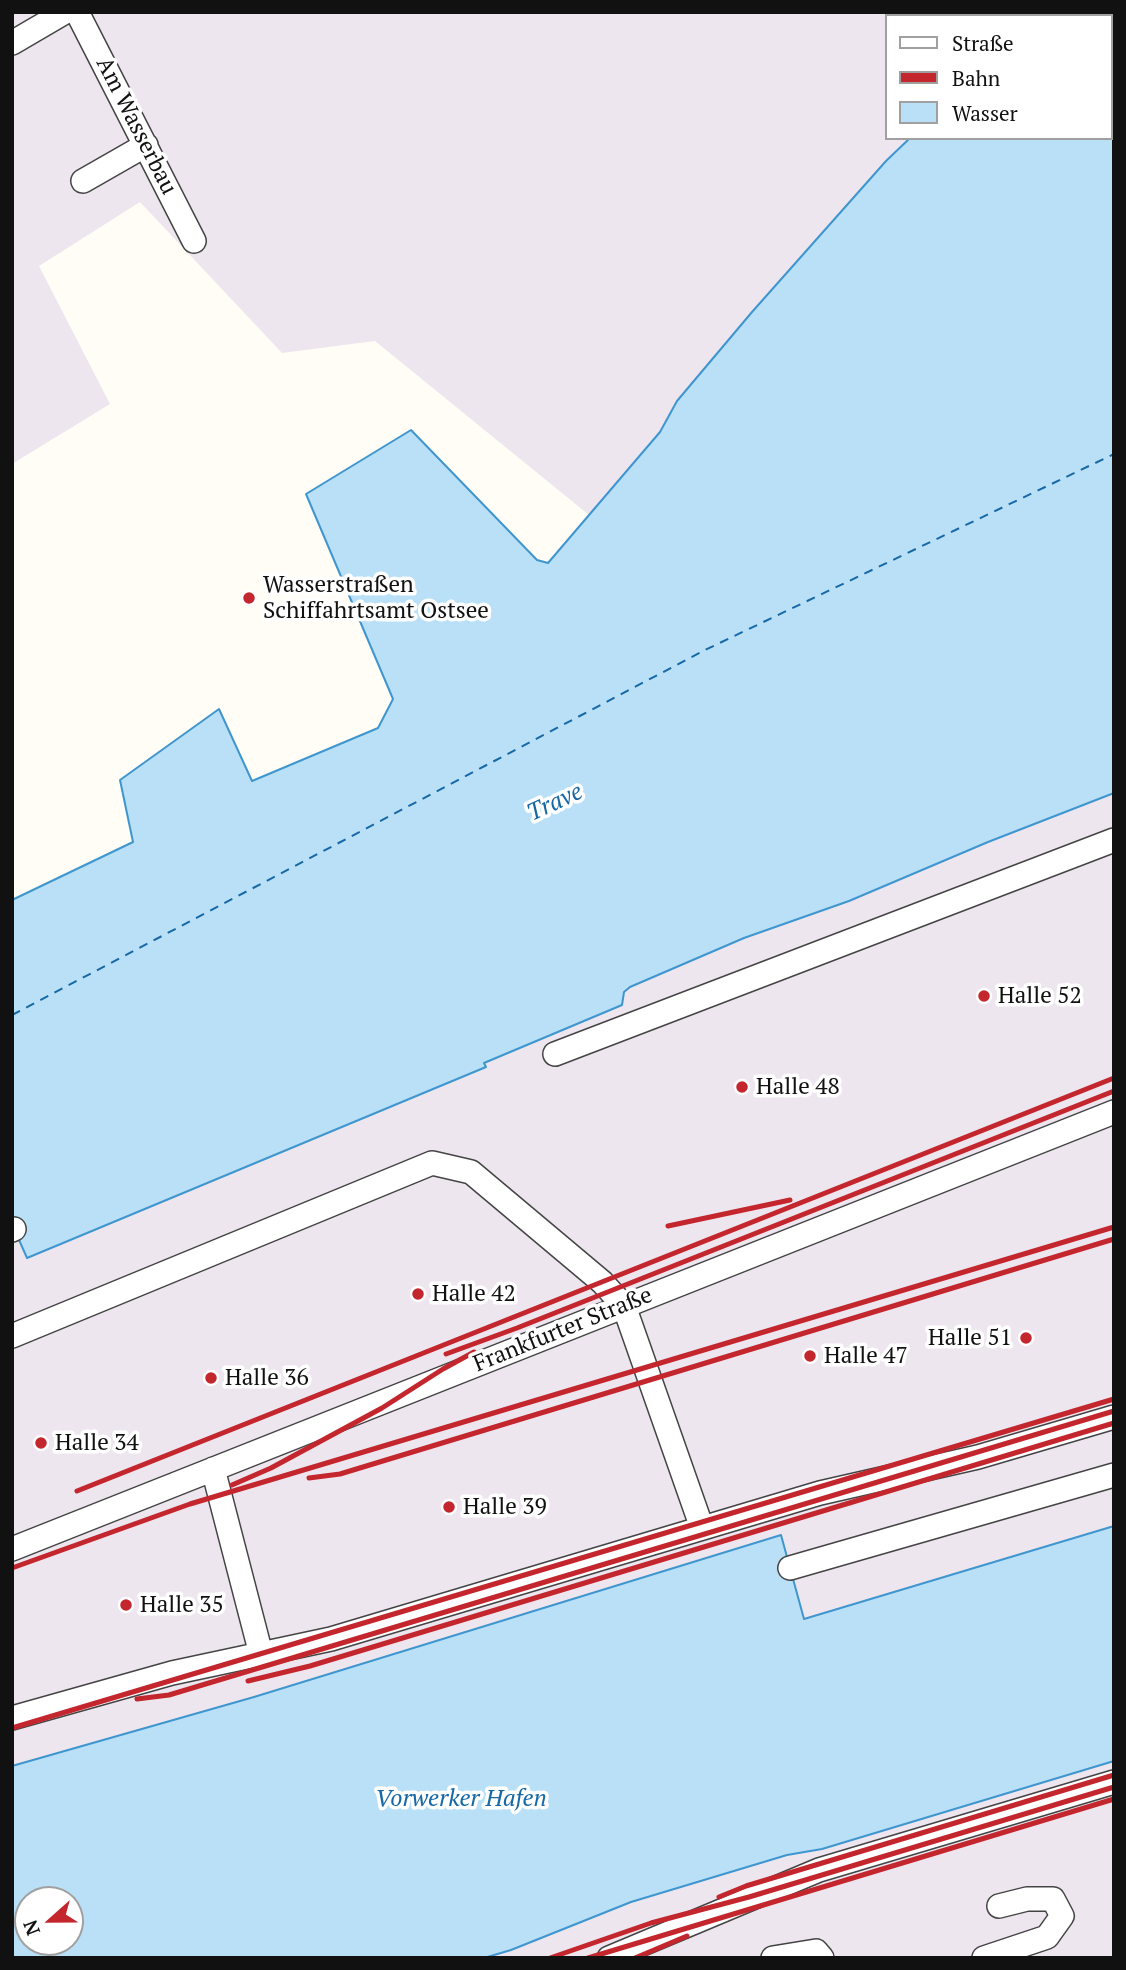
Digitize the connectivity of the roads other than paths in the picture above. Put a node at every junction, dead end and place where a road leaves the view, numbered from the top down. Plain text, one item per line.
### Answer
1 (65, 12) edge
2 (78, 12) edge
3 (12, 43) edge
4 (146, 145) junction
5 (83, 181) dead end
6 (194, 241) dead end
7 (1114, 840) edge
8 (555, 1054) dead end
9 (1114, 1112) edge
10 (624, 1306) junction
11 (12, 1336) edge
12 (1114, 1417) edge
13 (213, 1469) junction
14 (1114, 1475) edge
15 (702, 1528) junction
16 (12, 1549) edge
17 (790, 1568) dead end
18 (261, 1654) junction
19 (12, 1718) edge
20 (1114, 1782) edge
21 (999, 1906) dead end
22 (609, 1958) edge
23 (773, 1958) edge
24 (822, 1958) edge
25 (984, 1958) edge

1 - 3 street
2 - 4 street, Am Wasserbau
4 - 5 street
4 - 6 street, Am Wasserbau
7 - 8 street
9 - 10 street, Frankfurter Straße
10 - 11 street
10 - 13 street, Frankfurter Straße
10 - 15 street
12 - 15 street
13 - 16 street, Frankfurter Straße
13 - 18 street
14 - 17 street
15 - 18 street
18 - 19 street
20 - 22 street
21 - 25 street
23 - 24 street

